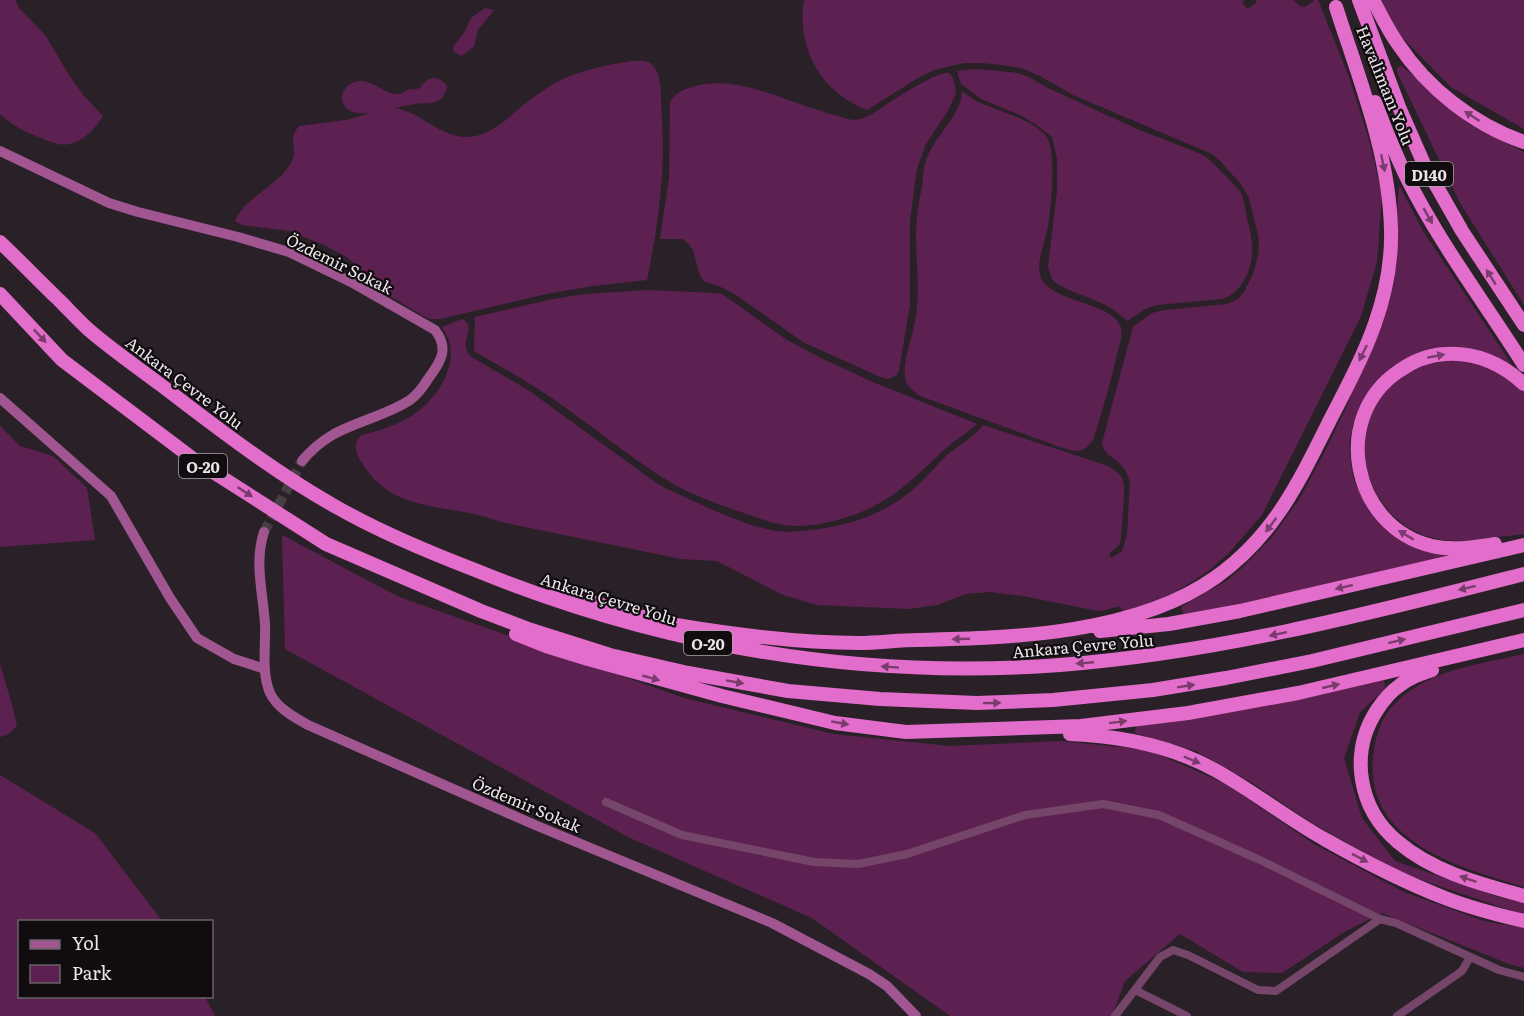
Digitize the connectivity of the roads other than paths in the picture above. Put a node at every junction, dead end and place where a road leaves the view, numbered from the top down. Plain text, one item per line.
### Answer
1 (1359, 0) edge
2 (1373, 0) edge
3 (1335, 3) edge
4 (1524, 142) edge
5 (0, 151) edge
6 (0, 242) edge
7 (0, 294) edge
8 (1524, 325) edge
9 (1524, 365) edge
10 (1524, 384) edge
11 (0, 398) edge
12 (302, 461) tunnel mouth
13 (264, 532) tunnel mouth
14 (1524, 539) edge
15 (326, 544) junction
16 (1524, 545) edge
17 (417, 547) junction
18 (1524, 574) edge
19 (1524, 610) edge
20 (997, 637) junction
21 (1524, 640) edge
22 (265, 669) junction
23 (906, 732) junction
24 (606, 802) dead end
25 (1524, 896) edge
26 (1380, 919) junction
27 (1524, 921) edge
28 (1470, 957) junction
29 (1524, 977) edge
30 (1135, 990) junction
31 (916, 1016) edge
32 (1115, 1016) edge
33 (1187, 1016) edge
34 (1397, 1016) edge

8 -> 1 highway, Havalimanı Yolu / D140
4 -> 2 highway
3 -> 9 highway, Havalimanı Yolu / D140
3 -> 20 highway
5 - 12 street, Özdemir Sokak
6 - 17 highway, Ankara Çevre Yolu / O-20
7 -> 15 highway, O-20
14 -> 10 highway
11 - 22 street
13 - 22 street, Özdemir Sokak
15 -> 19 highway, O-20
15 -> 23 highway
16 -> 20 highway
18 -> 17 highway, Ankara Çevre Yolu / O-20
20 -> 17 highway
23 -> 21 highway
25 -> 21 highway
22 - 31 street, Özdemir Sokak
23 -> 27 highway
24 - 26 street
26 - 28 street
26 - 30 street
28 - 29 street
28 - 34 street
30 - 32 street
30 - 33 street

